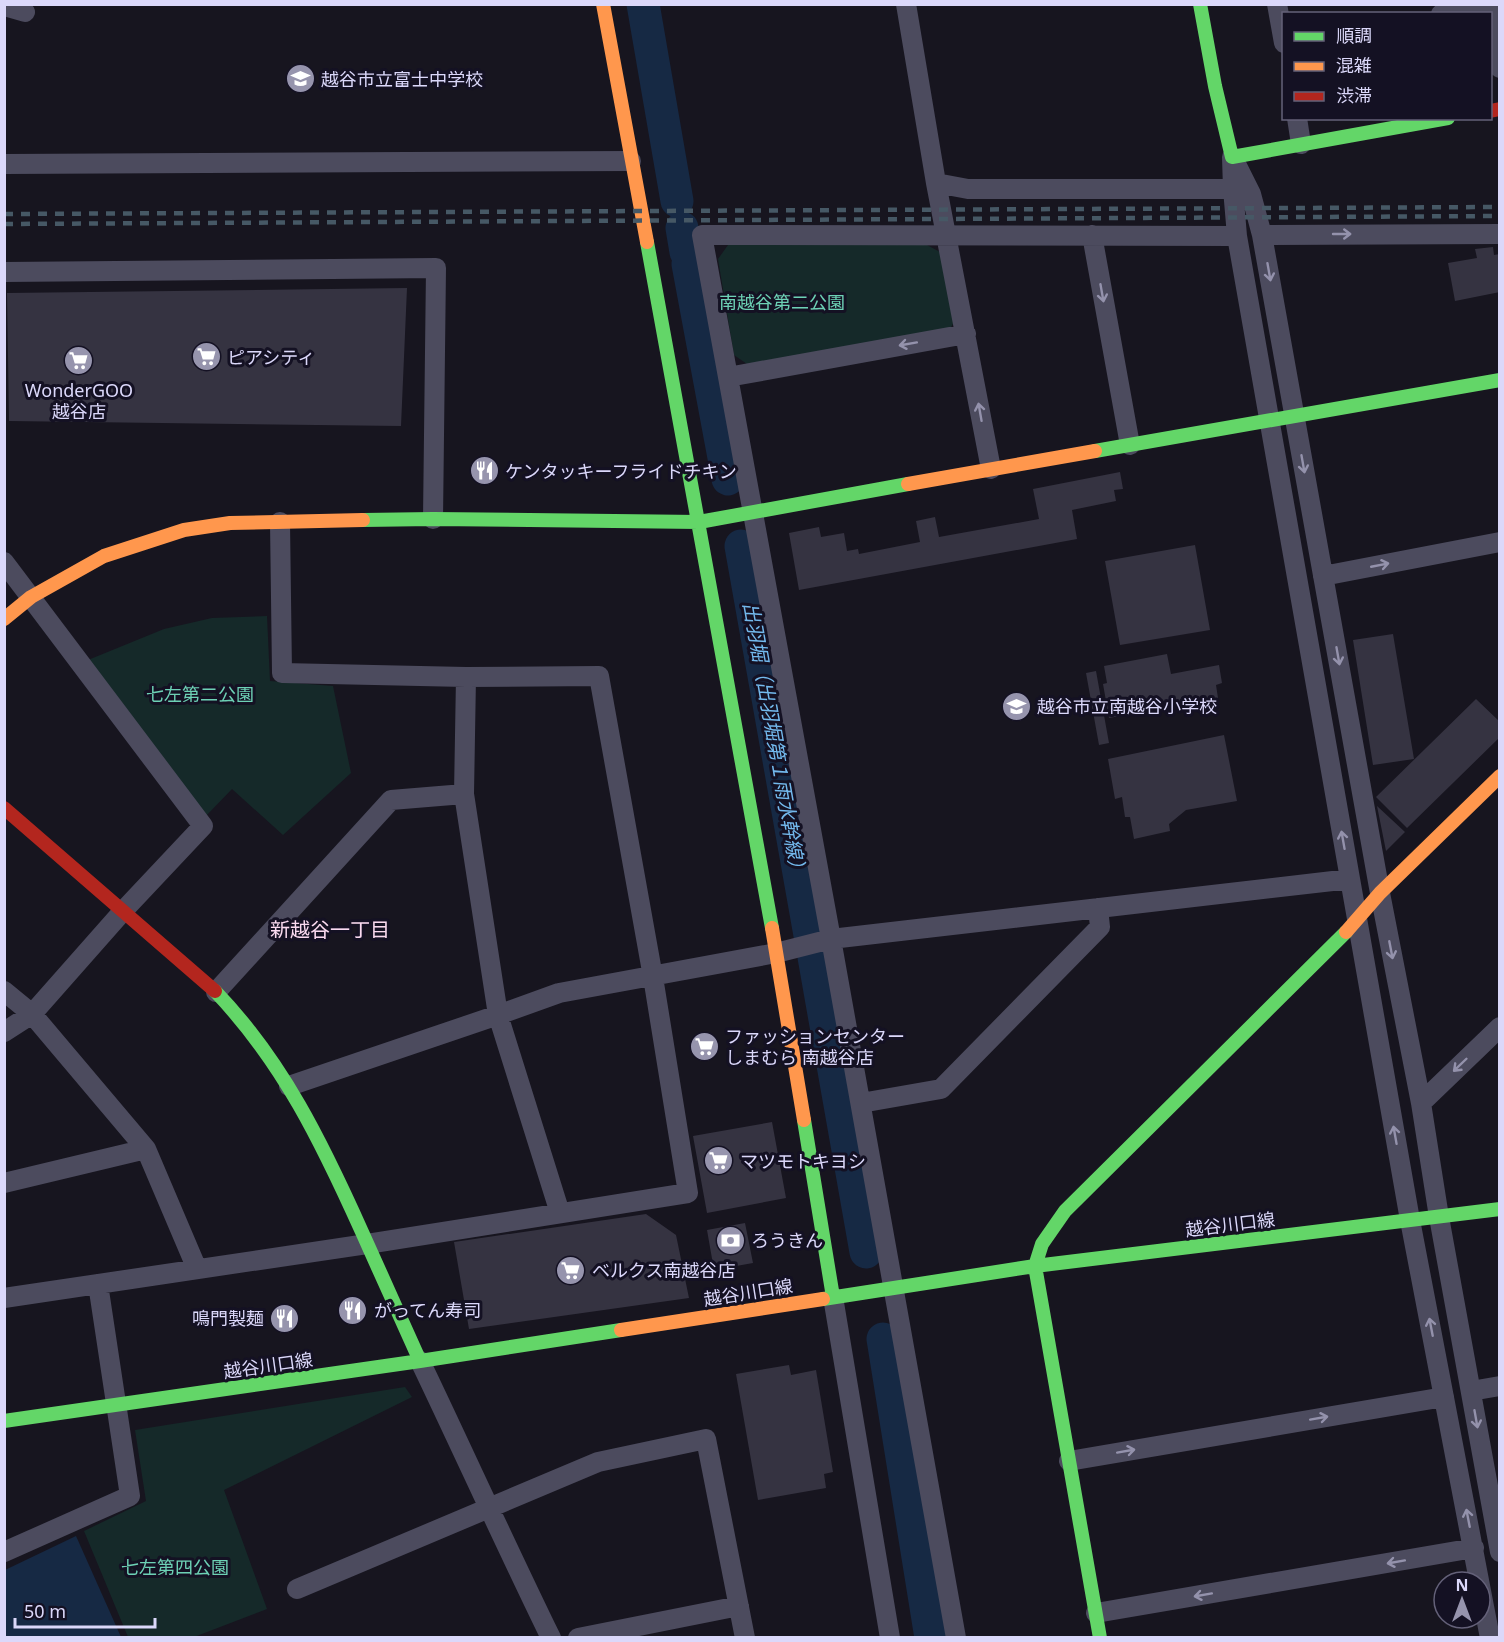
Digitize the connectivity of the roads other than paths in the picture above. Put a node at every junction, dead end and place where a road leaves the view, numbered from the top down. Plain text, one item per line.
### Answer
1 (603, 4) edge
2 (906, 4) edge
3 (1200, 4) edge
4 (1277, 4) edge
5 (1489, 5) edge
6 (4, 6) edge
7 (25, 12) dead end
8 (1452, 12) edge
9 (1492, 26) edge
10 (1282, 36) edge
11 (1500, 69) edge
12 (1297, 120) edge
13 (1437, 120) edge
14 (1301, 144) junction
15 (1232, 157) junction
16 (631, 161) junction
17 (4, 164) edge
18 (936, 183) junction
19 (1233, 189) junction
20 (1262, 234) junction
21 (1500, 234) edge
22 (1092, 235) junction
23 (947, 236) junction
24 (1237, 236) junction
25 (4, 272) edge
26 (966, 334) junction
27 (728, 377) junction
28 (1500, 380) edge
29 (1294, 417) junction
30 (1270, 421) junction
31 (1130, 445) junction
32 (991, 469) junction
33 (754, 513) junction
34 (433, 519) junction
35 (280, 522) junction
36 (699, 522) junction
37 (1500, 542) edge
38 (4, 562) edge
39 (1323, 576) junction
40 (31, 597) junction
41 (4, 619) edge
42 (466, 677) junction
43 (1500, 776) edge
44 (464, 794) junction
45 (4, 808) edge
46 (1350, 879) junction
47 (1380, 893) junction
48 (1098, 908) junction
49 (123, 911) junction
50 (1357, 921) junction
51 (831, 939) junction
52 (776, 953) junction
53 (652, 977) junction
54 (4, 991) edge
55 (216, 992) junction
56 (32, 1014) junction
57 (498, 1015) junction
58 (1500, 1027) edge
59 (4, 1032) edge
60 (289, 1086) junction
61 (861, 1103) junction
62 (1421, 1103) junction
63 (146, 1149) junction
64 (4, 1182) edge
65 (1500, 1209) edge
66 (560, 1213) junction
67 (1439, 1217) junction
68 (1410, 1220) junction
69 (367, 1244) junction
70 (1035, 1266) junction
71 (197, 1269) junction
72 (98, 1284) junction
73 (893, 1288) junction
74 (833, 1297) junction
75 (4, 1298) edge
76 (420, 1361) junction
77 (1500, 1386) edge
78 (1471, 1391) junction
79 (1444, 1396) junction
80 (116, 1405) junction
81 (4, 1421) edge
82 (1069, 1461) junction
83 (490, 1508) junction
84 (1499, 1545) edge
85 (1474, 1548) junction
86 (4, 1552) edge
87 (297, 1589) dead end
88 (739, 1606) junction
89 (1096, 1613) junction
90 (551, 1638) edge
91 (578, 1638) edge
92 (745, 1638) edge
93 (890, 1638) edge
94 (956, 1638) edge
95 (1100, 1638) edge
96 (1491, 1638) edge

1 - 16 street
2 - 18 street
3 - 15 street
4 - 10 street
5 - 8 street
6 - 7 street
9 - 11 street
12 - 14 street
13 - 14 street
14 - 15 street
15 - 19 street
15 - 20 street
16 - 17 street
16 - 36 street
18 - 19 street
18 - 23 street
19 - 24 street
20 -> 21 street
20 -> 29 street
22 - 23 street
22 - 24 street
22 -> 31 street
23 - 26 street
23 - 27 street
24 - 30 street
25 - 34 street
26 -> 27 street
32 -> 26 street
27 - 33 street
28 - 29 street
29 - 30 street
29 -> 39 street
30 - 31 street
46 -> 30 street
31 - 32 street
32 - 33 street
33 - 36 street
33 - 51 street
34 - 35 street
34 - 36 street
35 - 40 street
35 - 42 street
36 - 52 street
39 -> 37 street
38 - 40 street
39 -> 47 street
40 - 41 street
40 - 49 street
42 - 44 street
42 - 53 street
43 - 47 street
44 - 55 street
44 - 57 street
45 - 49 street
46 - 48 street
46 - 50 street
47 - 50 street
47 -> 62 street
48 - 51 street
48 - 61 street
49 - 55 street
49 - 56 street
68 -> 50 street
50 - 70 street
51 - 52 street
51 - 61 street
52 - 53 street
52 - 74 street
53 - 57 street
53 - 66 street
54 - 56 street
55 - 60 street
56 - 59 street
56 - 63 street
57 - 60 street
57 - 66 street
58 -> 62 street
60 - 69 street
61 - 73 street
62 - 67 street
63 - 64 street
63 - 71 street
65 - 67 street, 越谷川口線
66 - 69 street
67 - 68 street, 越谷川口線
67 - 78 street
68 - 70 street, 越谷川口線
79 -> 68 street
69 - 71 street
69 - 76 street
70 - 73 street, 越谷川口線
70 - 82 street
71 - 72 street
72 - 75 street
72 - 80 street
73 - 74 street, 越谷川口線
73 - 94 street
74 - 76 street, 越谷川口線
74 - 93 street
76 - 80 street, 越谷川口線
76 - 83 street
77 - 78 street
78 -> 84 street
82 -> 79 street
85 -> 79 street
80 - 81 street, 越谷川口線
80 - 86 street
82 - 89 street
83 - 87 street
83 - 88 street
83 - 90 street
85 -> 89 street
85 - 96 street
88 - 91 street
88 - 92 street
89 - 95 street

